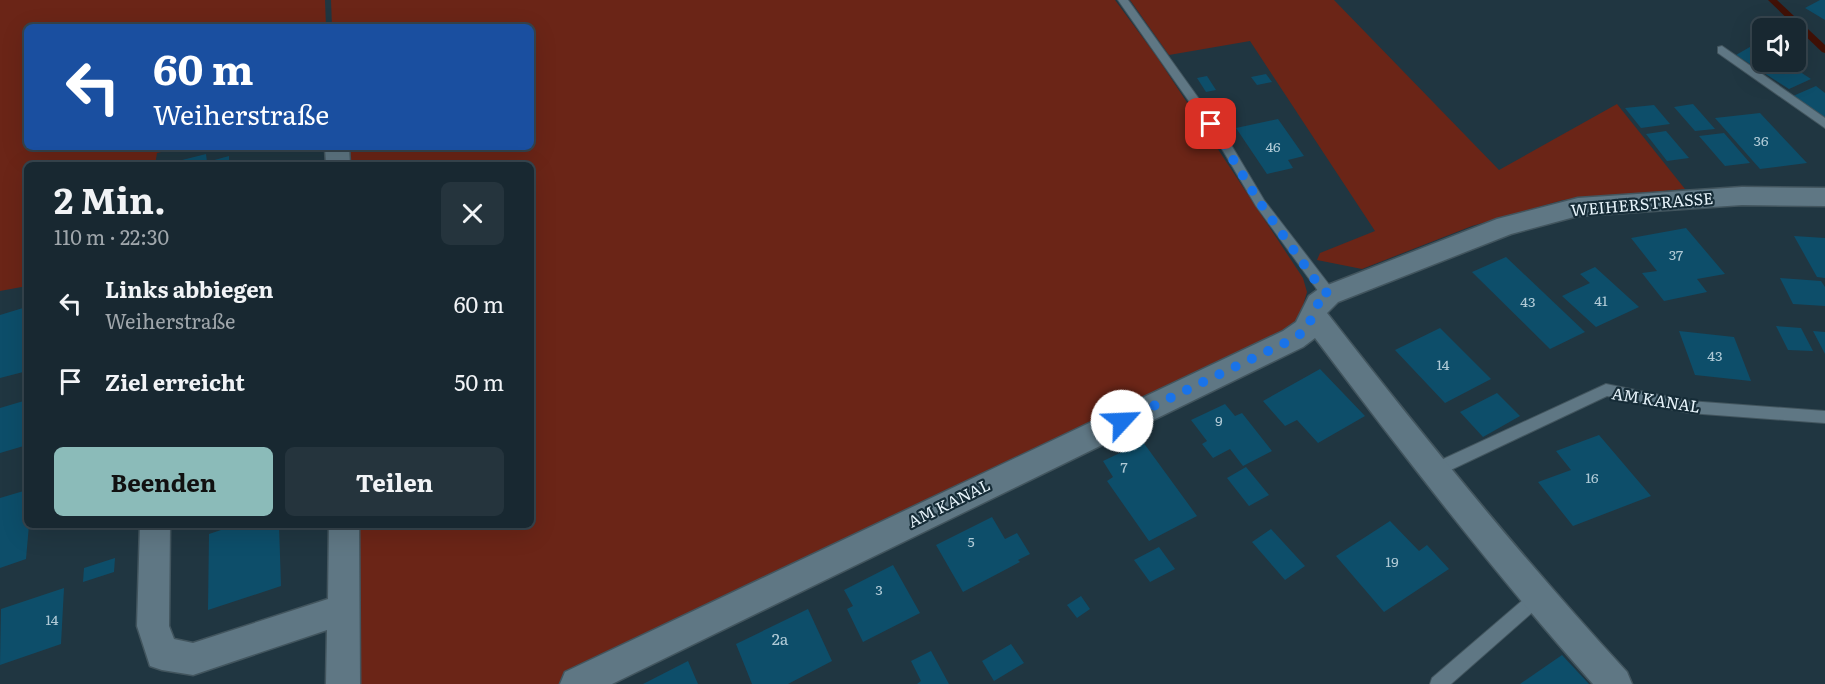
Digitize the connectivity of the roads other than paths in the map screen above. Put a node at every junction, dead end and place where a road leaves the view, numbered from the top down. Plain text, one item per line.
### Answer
1 (1123, 0) edge
2 (1722, 50) dead end
3 (1825, 124) edge
4 (1825, 197) edge
5 (1320, 305) junction
6 (1825, 417) edge
7 (1433, 471) junction
8 (155, 528) edge
9 (344, 528) edge
10 (1537, 598) junction
11 (344, 609) junction
12 (617, 674) edge
13 (343, 684) edge
14 (577, 684) edge
15 (1438, 684) edge
16 (1615, 684) edge

1 - 5 lane
2 - 3 lane
4 - 5 street, WEIHERSTRASSE
5 - 7 street
5 - 12 street, AM KANAL
6 - 7 lane, AM KANAL
7 - 10 street
8 - 11 street
9 - 11 street
10 - 15 lane
10 - 16 street
11 - 13 street
12 - 14 street, AM KANAL

